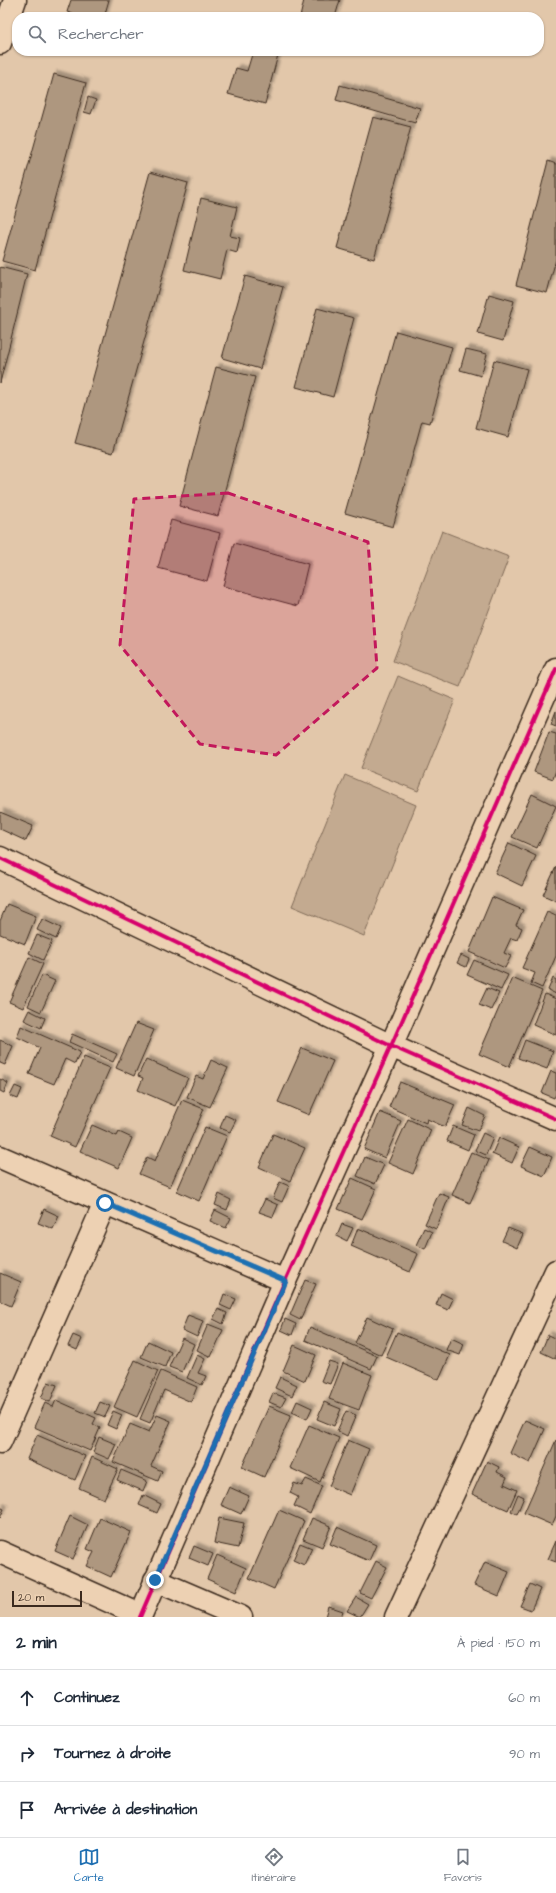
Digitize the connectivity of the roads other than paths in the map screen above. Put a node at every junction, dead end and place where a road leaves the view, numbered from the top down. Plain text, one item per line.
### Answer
1 (15, 0) edge
2 (0, 43) edge
3 (556, 669) edge
4 (0, 858) edge
5 (391, 1046) junction
6 (556, 1119) edge
7 (0, 1157) edge
8 (105, 1203) junction
9 (556, 1271) edge
10 (286, 1281) junction
11 (0, 1442) edge
12 (0, 1552) edge
13 (155, 1580) junction
14 (140, 1616) edge
15 (241, 1617) edge
16 (396, 1617) edge

1 - 2 street
3 - 5 street
4 - 5 street
5 - 6 street
5 - 10 street
7 - 8 street
8 - 10 street
8 - 11 street
9 - 16 street
10 - 13 street
12 - 14 street
13 - 14 street
13 - 15 street

